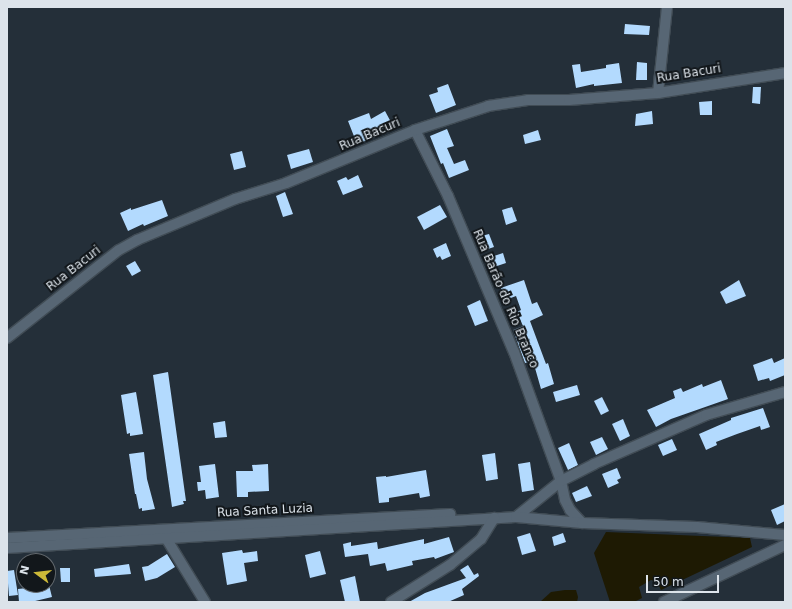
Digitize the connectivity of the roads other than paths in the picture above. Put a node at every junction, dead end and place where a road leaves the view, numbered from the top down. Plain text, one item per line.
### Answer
1 (667, 7) edge
2 (785, 73) edge
3 (658, 92) junction
4 (415, 130) junction
5 (7, 338) edge
6 (785, 392) edge
7 (561, 481) junction
8 (524, 510) junction
9 (516, 517) junction
10 (494, 518) junction
11 (582, 523) junction
12 (171, 529) junction
13 (785, 536) edge
14 (7, 538) edge
15 (166, 538) junction
16 (785, 545) edge
17 (7, 548) edge
18 (205, 602) edge
19 (391, 602) edge
20 (664, 602) edge

1 - 3 street
2 - 3 street, Rua Bacuri
3 - 4 street, Rua Bacuri
4 - 5 street, Rua Bacuri
4 - 7 street, Rua Barão do Rio Branco
6 - 7 street
7 - 8 street
7 - 11 street, Rua Barão do Rio Branco
8 - 9 street
8 - 12 street, Rua Santa Luzia
9 - 10 street, Rua Santa Luzia
9 - 11 street, Rua Santa Luzia
10 - 15 street, Rua Santa Luzia
10 - 19 street
11 - 13 street, Rua Santa Luzia
12 - 14 street, Rua Santa Luzia
12 - 15 street
15 - 17 street, Rua Santa Luzia
15 - 18 street
16 - 20 street

